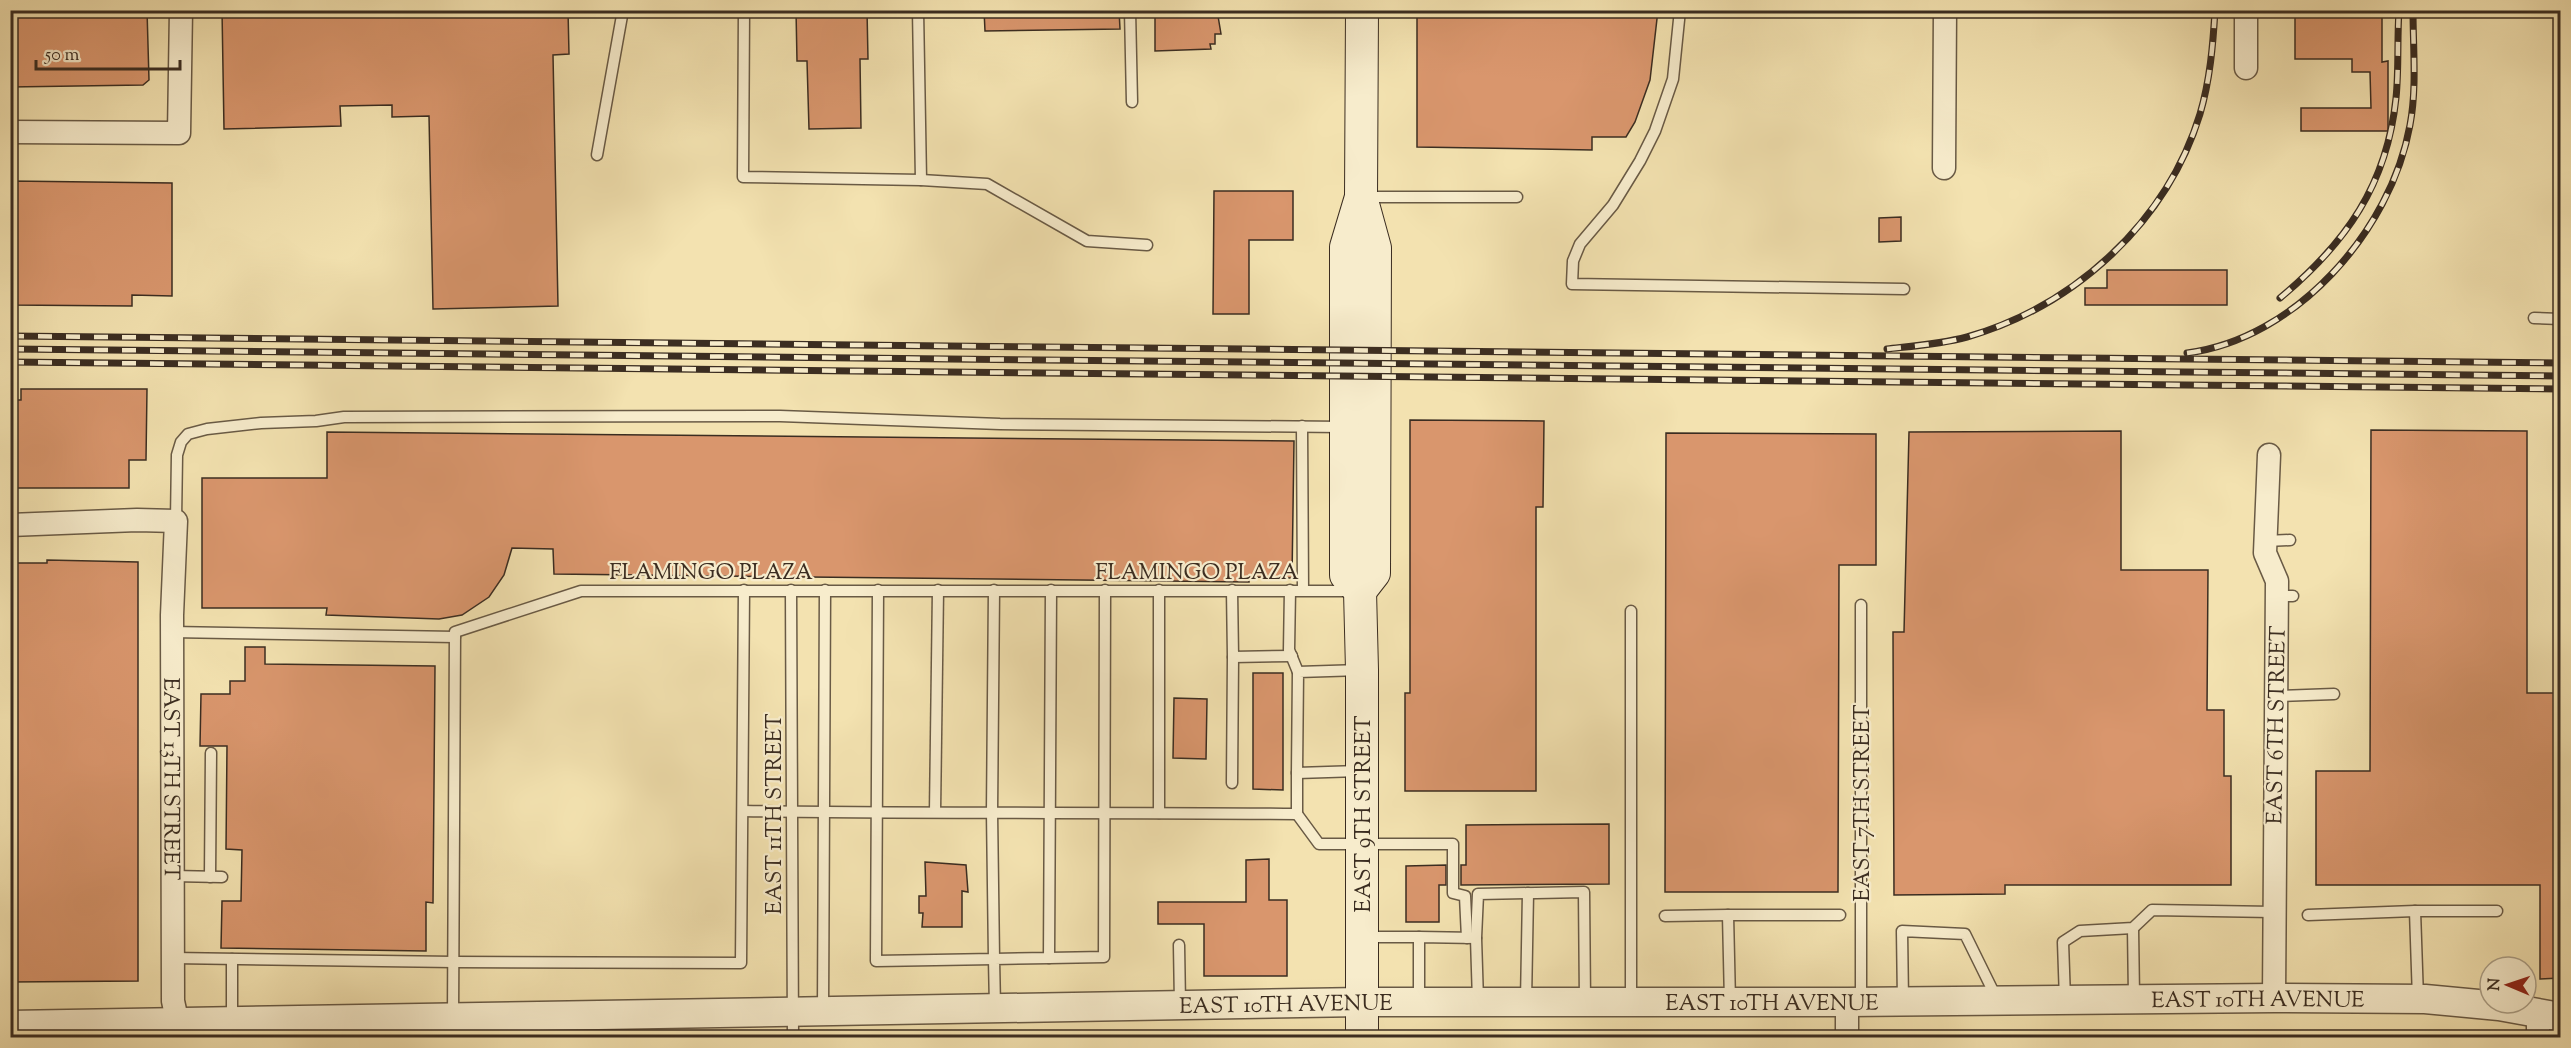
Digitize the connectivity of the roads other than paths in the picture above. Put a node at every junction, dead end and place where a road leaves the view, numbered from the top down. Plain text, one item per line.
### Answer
1 (181, 10) edge
2 (623, 10) edge
3 (744, 10) edge
4 (918, 10) edge
5 (1130, 10) edge
6 (1362, 10) edge
7 (1680, 10) edge
8 (1945, 10) edge
9 (2246, 10) edge
10 (2246, 68) dead end
11 (1132, 102) dead end
12 (10, 132) edge
13 (597, 154) dead end
14 (1944, 168) dead end
15 (921, 180) junction
16 (1361, 197) junction
17 (1518, 197) dead end
18 (1147, 245) dead end
19 (1904, 289) dead end
20 (2534, 318) dead end
21 (2560, 319) edge
22 (1360, 351) junction
23 (1302, 426) junction
24 (1346, 427) junction
25 (2270, 455) dead end
26 (176, 521) junction
27 (10, 525) edge
28 (2290, 540) dead end
29 (2266, 541) junction
30 (791, 590) junction
31 (825, 590) junction
32 (878, 590) junction
33 (938, 590) junction
34 (994, 590) junction
35 (1051, 590) junction
36 (1105, 590) junction
37 (1159, 590) junction
38 (1232, 590) junction
39 (1290, 590) junction
40 (1303, 590) junction
41 (744, 591) junction
42 (1360, 591) junction
43 (1861, 605) dead end
44 (1631, 611) dead end
45 (172, 632) junction
46 (455, 638) junction
47 (1292, 656) junction
48 (1233, 657) junction
49 (1362, 670) junction
50 (1298, 672) junction
51 (2334, 693) dead end
52 (2276, 696) junction
53 (211, 753) dead end
54 (1362, 771) junction
55 (1297, 773) junction
56 (1232, 783) dead end
57 (743, 811) junction
58 (823, 811) junction
59 (793, 812) junction
60 (876, 812) junction
61 (935, 812) junction
62 (992, 812) junction
63 (1159, 813) junction
64 (1049, 814) junction
65 (1297, 814) junction
66 (1105, 815) junction
67 (1362, 845) junction
68 (172, 876) junction
69 (210, 877) junction
70 (222, 877) dead end
71 (1528, 893) junction
72 (2415, 911) junction
73 (2497, 911) dead end
74 (2273, 912) junction
75 (1728, 915) junction
76 (1840, 915) dead end
77 (2308, 915) dead end
78 (1665, 916) dead end
79 (2133, 928) junction
80 (1362, 937) junction
81 (1419, 937) junction
82 (1472, 938) junction
83 (1179, 945) dead end
84 (173, 958) junction
85 (232, 958) junction
86 (1049, 958) junction
87 (994, 959) junction
88 (454, 962) junction
89 (2274, 998) junction
90 (2134, 999) junction
91 (2418, 999) junction
92 (1998, 1000) junction
93 (2065, 1000) junction
94 (1903, 1001) junction
95 (1362, 1002) junction
96 (1419, 1002) junction
97 (1478, 1002) junction
98 (1526, 1002) junction
99 (1586, 1002) junction
100 (1631, 1002) junction
101 (1730, 1002) junction
102 (1854, 1002) junction
103 (1180, 1005) junction
104 (995, 1008) junction
105 (823, 1011) junction
106 (453, 1018) junction
107 (231, 1023) junction
108 (2545, 1023) edge
109 (794, 1024) edge
110 (10, 1025) edge
111 (180, 1031) edge
112 (1362, 1038) edge
113 (1847, 1038) edge

1 - 12 street
2 - 13 lane
3 - 15 lane
4 - 15 lane
5 - 11 lane
6 - 16 main road
7 - 19 lane
8 - 14 street
9 - 10 street
15 - 18 lane
16 - 17 lane
16 - 22 main road
20 - 21 lane
22 - 24 main road, EAST 9TH STREET
22 - 42 main road
23 - 24 lane
23 - 26 lane
23 - 40 lane
24 - 42 main road, EAST 9TH STREET
25 - 29 street, EAST 6TH STREET
26 - 27 street
26 - 45 street, EAST 13TH STREET
28 - 29 lane
29 - 52 street, EAST 6TH STREET
30 - 31 lane, FLAMINGO PLAZA
30 - 41 lane, FLAMINGO PLAZA
30 - 59 lane, EAST 11TH STREET
31 - 32 lane, FLAMINGO PLAZA
31 - 58 lane
32 - 33 lane, FLAMINGO PLAZA
32 - 60 lane
33 - 34 lane, FLAMINGO PLAZA
33 - 61 lane
34 - 35 lane, FLAMINGO PLAZA
34 - 62 lane
35 - 36 lane, FLAMINGO PLAZA
35 - 64 lane
36 - 37 lane, FLAMINGO PLAZA
36 - 66 lane
37 - 38 lane, FLAMINGO PLAZA
37 - 63 lane
38 - 39 lane, FLAMINGO PLAZA
38 - 48 lane
39 - 40 lane, FLAMINGO PLAZA
39 - 47 lane
40 - 42 lane, FLAMINGO PLAZA
41 - 46 lane, FLAMINGO PLAZA
41 - 57 lane
42 - 49 main road, EAST 9TH STREET
43 - 102 lane, EAST 7TH STREET
44 - 100 lane
45 - 46 lane
45 - 68 street, EAST 13TH STREET
46 - 88 lane
47 - 48 lane
47 - 50 lane
48 - 56 lane
49 - 50 lane
49 - 54 main road, EAST 9TH STREET
50 - 55 lane
51 - 52 lane
52 - 74 street, EAST 6TH STREET
53 - 69 lane
54 - 55 lane
54 - 67 main road, EAST 9TH STREET
55 - 65 lane
57 - 59 lane
57 - 88 lane
58 - 59 lane
58 - 60 lane
58 - 105 lane
59 - 109 lane, EAST 11TH STREET
60 - 61 lane
60 - 87 lane
61 - 62 lane
62 - 64 lane
62 - 87 lane
63 - 65 lane
63 - 66 lane
64 - 66 lane
64 - 86 lane
65 - 67 lane
66 - 86 lane
67 - 80 main road, EAST 9TH STREET
67 - 82 lane
68 - 69 lane
68 - 84 street, EAST 13TH STREET
69 - 70 lane
71 - 82 lane
71 - 98 lane
71 - 99 lane
72 - 73 lane
72 - 77 lane
72 - 91 lane
74 - 79 lane
74 - 89 street, EAST 6TH STREET
75 - 76 lane
75 - 78 lane
75 - 101 lane
79 - 90 lane
79 - 93 lane
80 - 81 lane
80 - 95 main road, EAST 9TH STREET
81 - 82 lane
81 - 96 lane
82 - 97 lane
83 - 103 lane
84 - 85 lane
84 - 111 street, EAST 13TH STREET
85 - 88 lane
85 - 107 lane
86 - 87 lane
87 - 104 lane
88 - 106 lane
89 - 90 street, EAST 10TH AVENUE
89 - 91 street, EAST 10TH AVENUE
90 - 93 street, EAST 10TH AVENUE
91 - 108 street, EAST 10TH AVENUE
92 - 93 street, EAST 10TH AVENUE
92 - 94 street, EAST 10TH AVENUE
92 - 94 lane
94 - 102 street, EAST 10TH AVENUE
95 - 96 street, EAST 10TH AVENUE
95 - 103 street, EAST 10TH AVENUE
95 - 112 main road, EAST 9TH STREET
96 - 97 street, EAST 10TH AVENUE
97 - 98 street, EAST 10TH AVENUE
98 - 99 street, EAST 10TH AVENUE
99 - 100 street, EAST 10TH AVENUE
100 - 101 street, EAST 10TH AVENUE
101 - 102 street, EAST 10TH AVENUE
102 - 113 street, EAST 7TH STREET
103 - 104 street, EAST 10TH AVENUE
104 - 105 street, EAST 10TH AVENUE
105 - 109 street, EAST 10TH AVENUE
106 - 107 street, EAST 10TH AVENUE
106 - 109 street, EAST 10TH AVENUE
107 - 111 street, EAST 10TH AVENUE
110 - 111 street, EAST 10TH AVENUE

